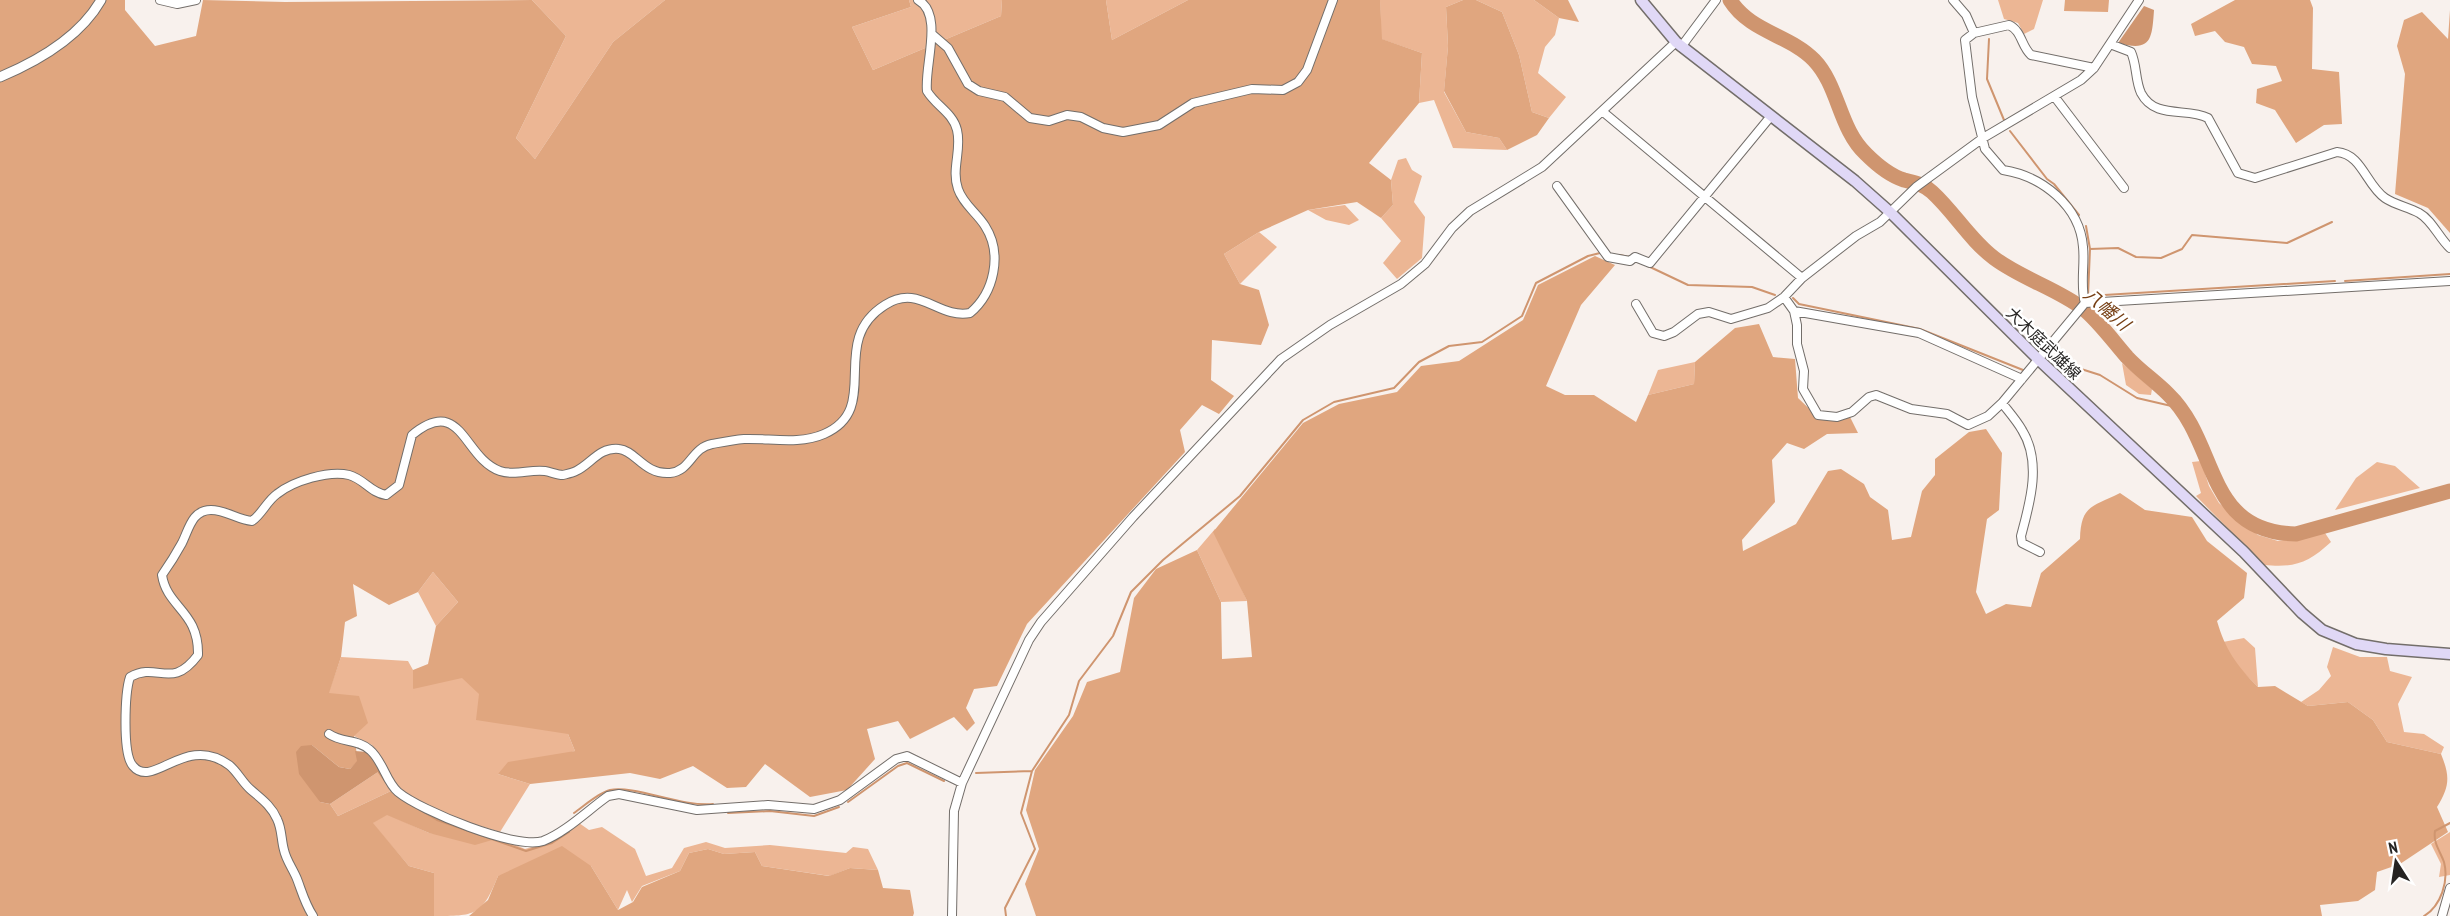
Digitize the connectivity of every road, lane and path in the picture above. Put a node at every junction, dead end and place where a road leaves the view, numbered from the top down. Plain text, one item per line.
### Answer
1 (101, 0) edge
2 (160, 0) edge
3 (196, 0) edge
4 (918, 0) edge
5 (1333, 0) edge
6 (1641, 0) edge
7 (1716, 0) edge
8 (1953, 0) edge
9 (2139, 0) edge
10 (1974, 33) junction
11 (933, 35) junction
12 (2110, 44) junction
13 (1678, 45) junction
14 (2094, 68) junction
15 (0, 77) edge
16 (2054, 96) junction
17 (1602, 111) junction
18 (1771, 117) junction
19 (1983, 138) junction
20 (1557, 186) dead end
21 (2124, 188) dead end
22 (1705, 196) junction
23 (1890, 212) junction
24 (2450, 248) edge
25 (1802, 278) junction
26 (2450, 281) edge
27 (1784, 297) junction
28 (2085, 303) junction
29 (1636, 304) dead end
30 (1794, 311) junction
31 (2038, 359) junction
32 (2022, 379) junction
33 (2002, 403) junction
34 (2040, 552) dead end
35 (2450, 654) edge
36 (329, 734) dead end
37 (962, 783) junction
38 (2450, 888) edge
39 (313, 916) edge
40 (952, 916) edge
41 (2442, 916) edge

1 - 15 street
2 - 3 street
4 - 11 street
5 - 11 street
6 - 13 main road, 大木庭武雄線
7 - 13 street
8 - 10 street
9 - 12 street
10 - 14 street
10 - 19 street
11 - 39 street
12 - 14 street
12 - 24 street
13 - 17 street
13 - 18 main road, 大木庭武雄線
14 - 16 street
16 - 19 street
16 - 21 street
17 - 22 street
17 - 37 street
18 - 22 street
18 - 23 main road, 大木庭武雄線
19 - 23 street
19 - 28 street
20 - 22 street
22 - 25 street
23 - 25 street
23 - 31 main road, 大木庭武雄線
25 - 27 street
26 - 28 street
27 - 29 street
27 - 30 street
28 - 31 street
30 - 32 street
30 - 33 street
31 - 32 street
31 - 35 main road, 大木庭武雄線
32 - 33 street
33 - 34 street
36 - 37 street
37 - 40 street
38 - 41 street

